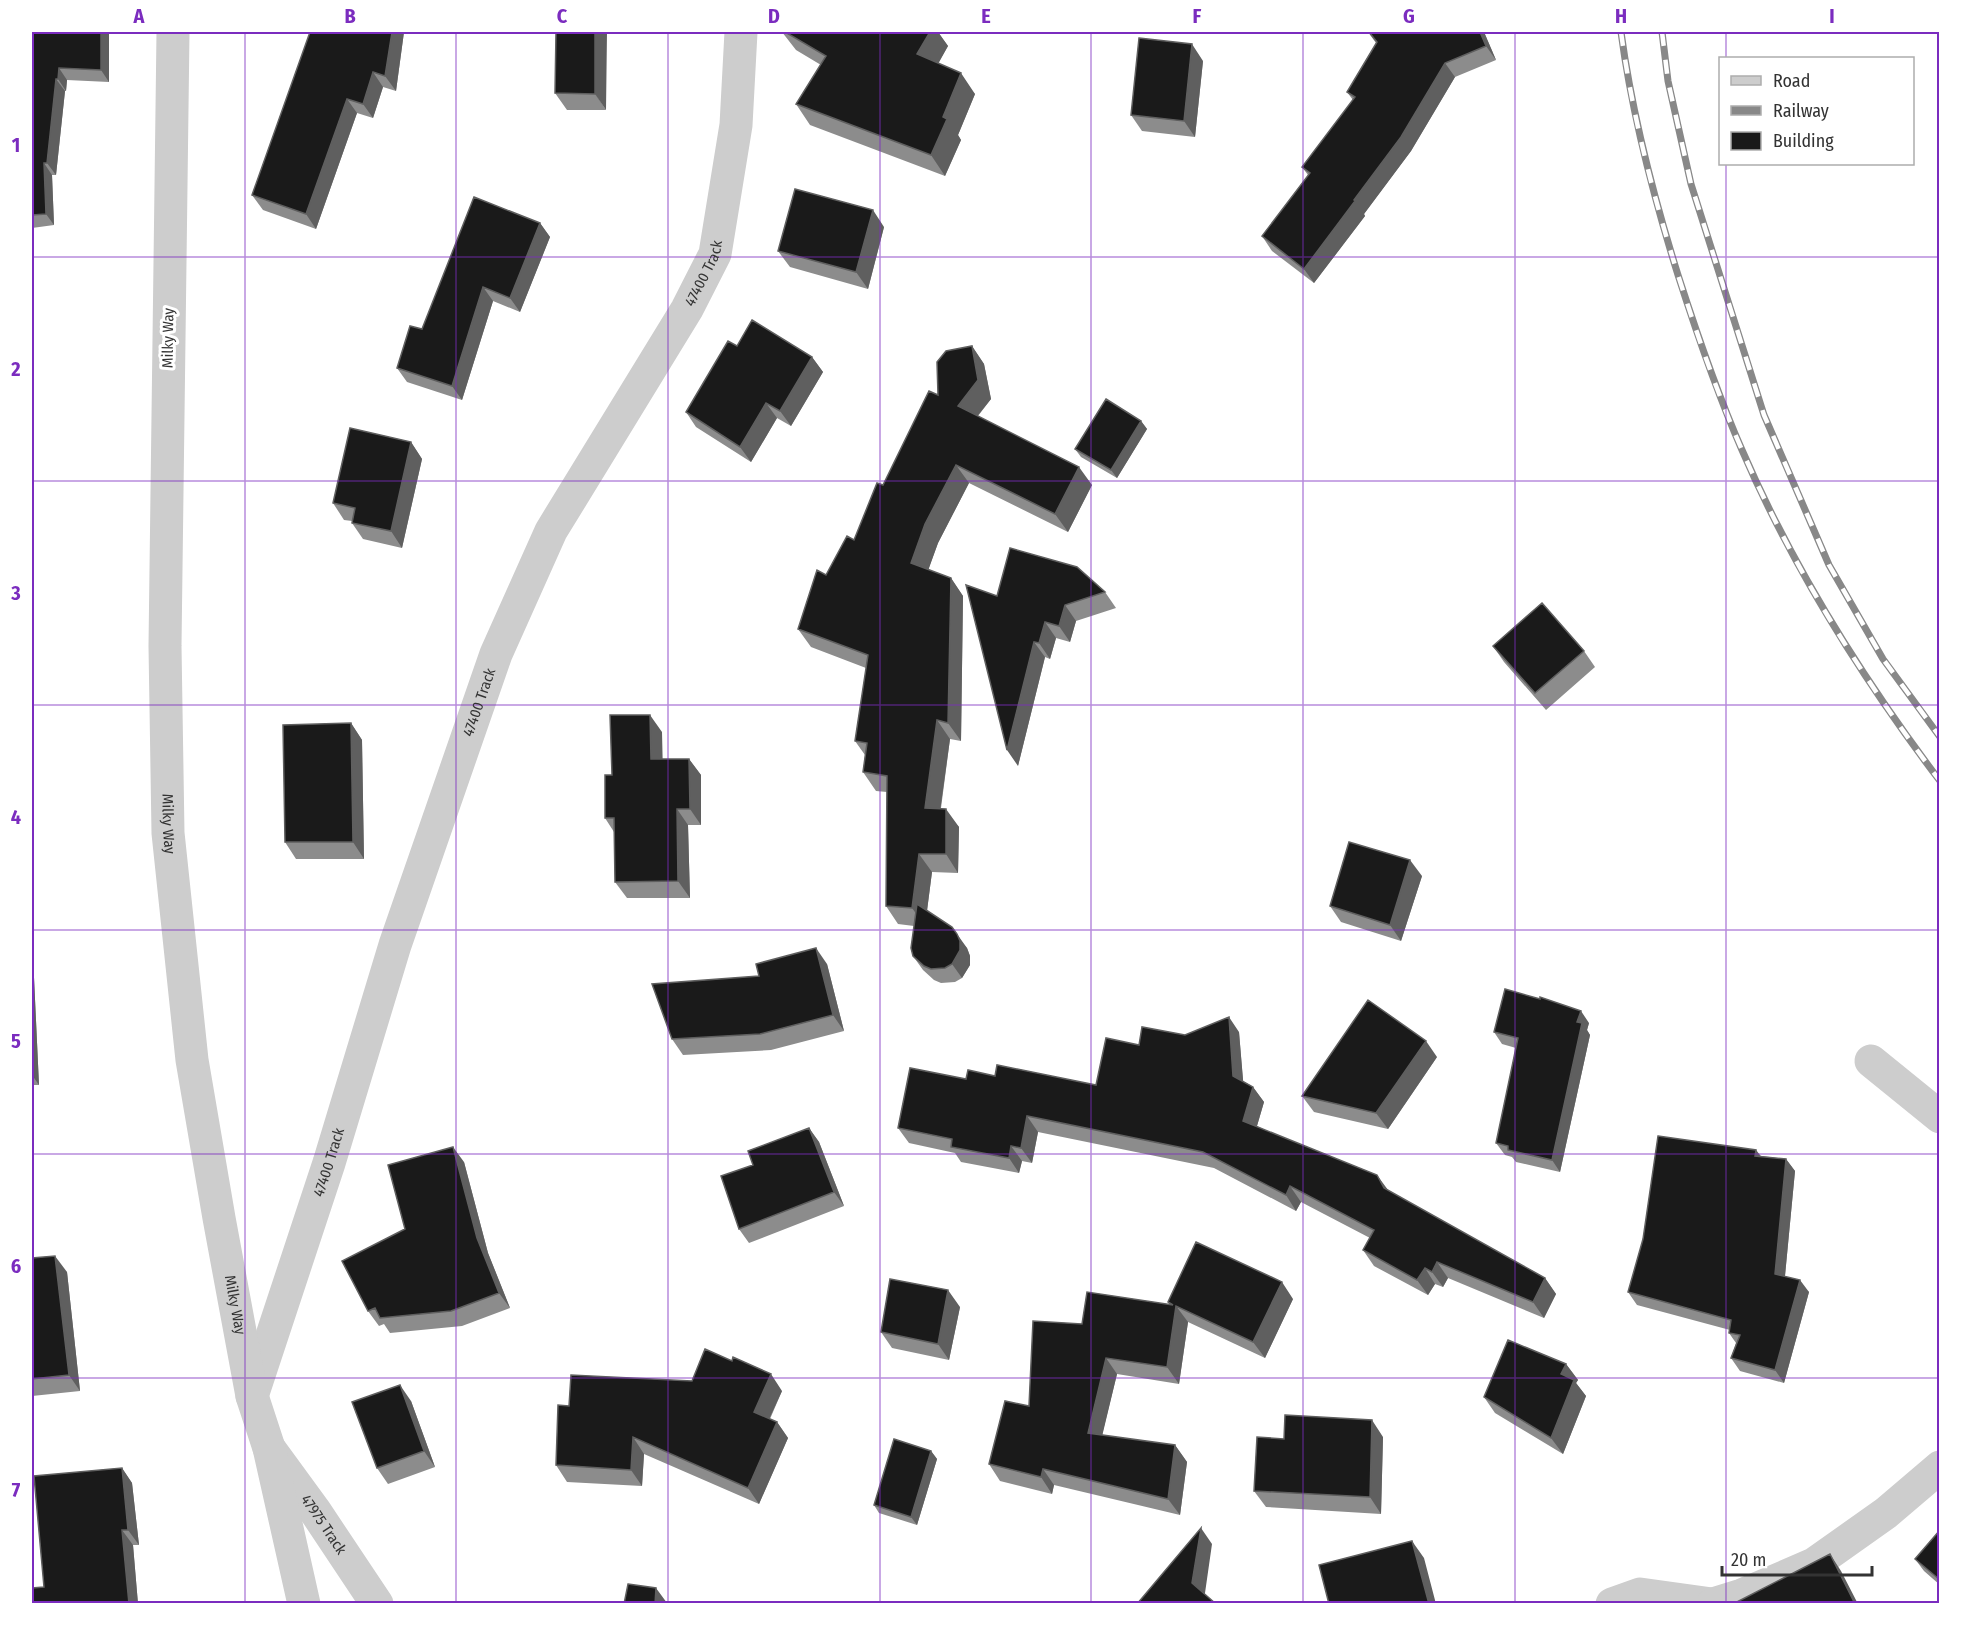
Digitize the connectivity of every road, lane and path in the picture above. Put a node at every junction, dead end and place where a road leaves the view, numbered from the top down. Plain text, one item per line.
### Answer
1 (173, 32) edge
2 (741, 32) edge
3 (1871, 1061) dead end
4 (1940, 1117) edge
5 (252, 1396) junction
6 (269, 1448) junction
7 (1940, 1467) edge
8 (304, 1604) edge
9 (377, 1604) edge
10 (1612, 1604) edge
11 (1713, 1604) edge

1 - 5 street, Milky Way
2 - 5 street, 47400 Track
3 - 4 street
5 - 6 street, Milky Way
6 - 8 street, Milky Way
6 - 9 street, 47975 Track
7 - 11 street
10 - 11 street

